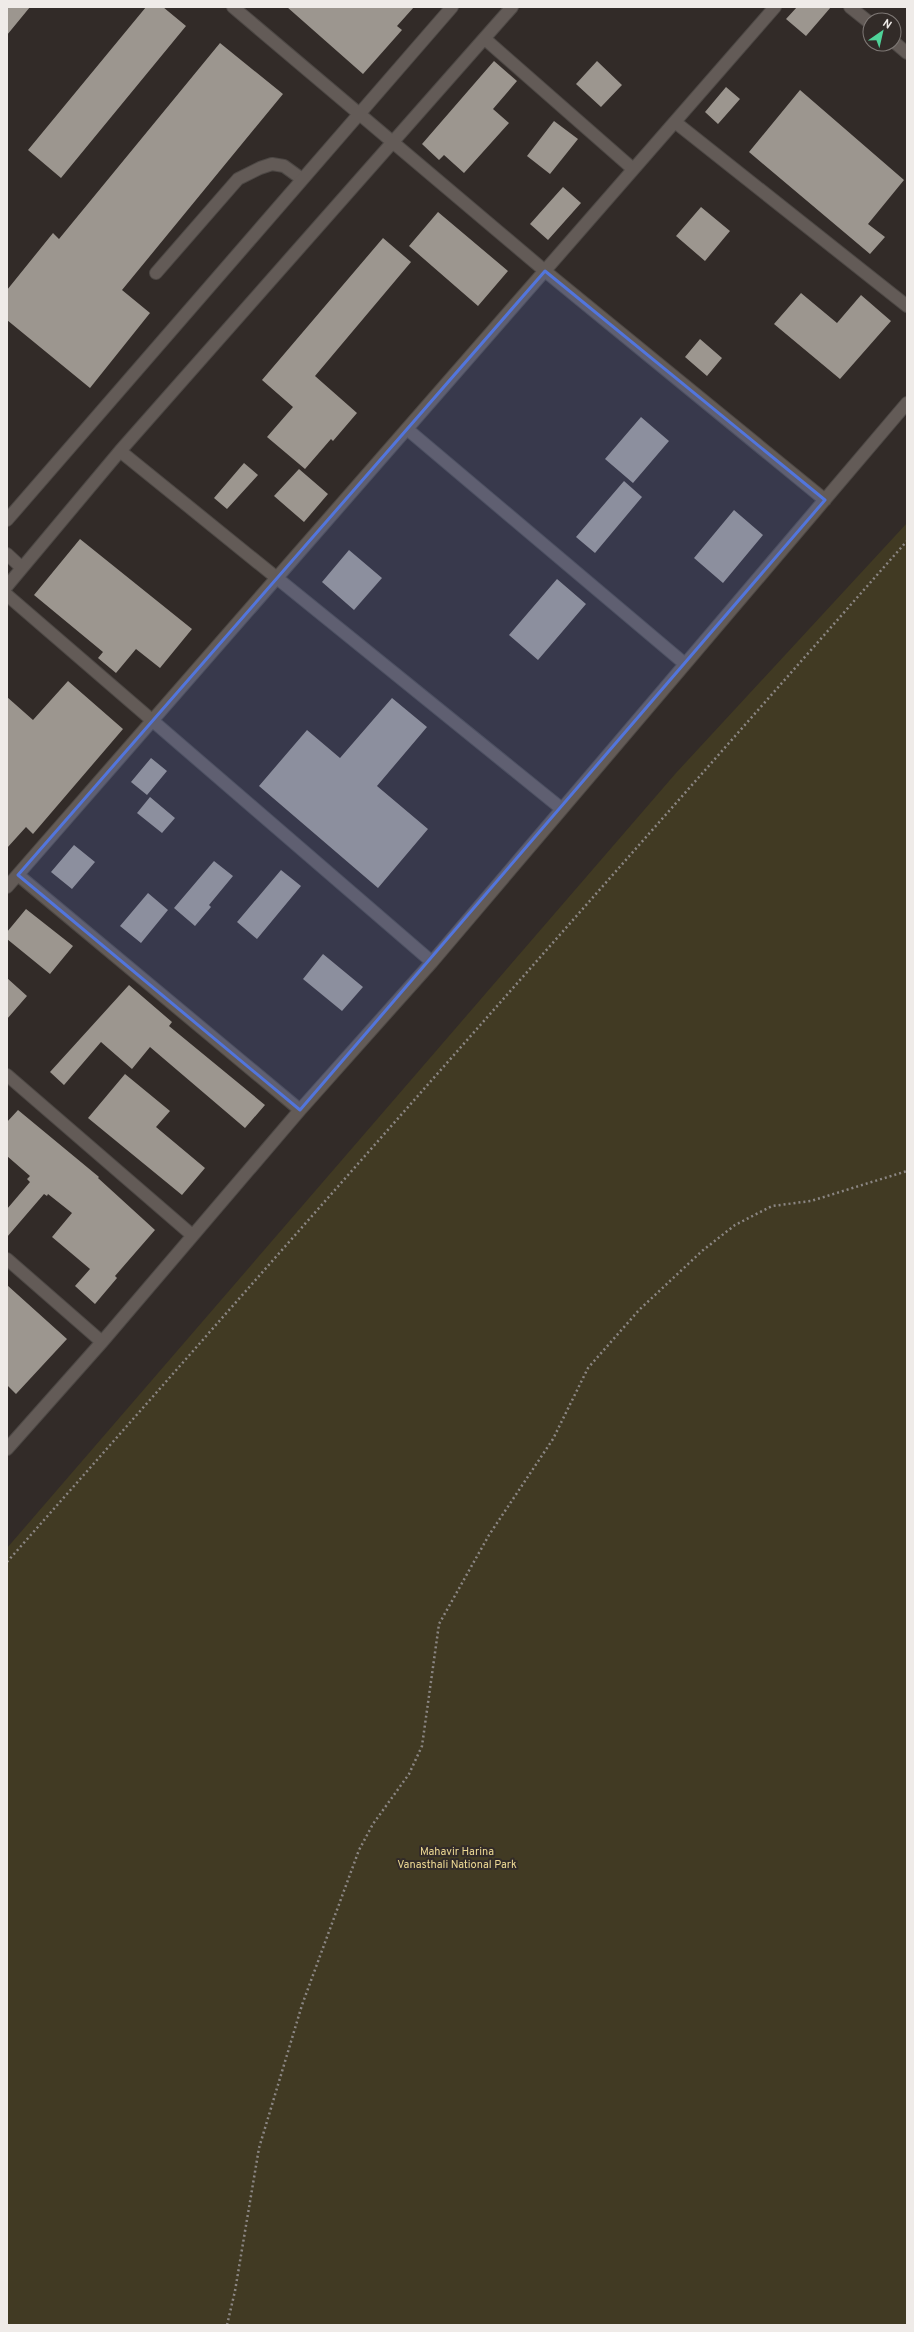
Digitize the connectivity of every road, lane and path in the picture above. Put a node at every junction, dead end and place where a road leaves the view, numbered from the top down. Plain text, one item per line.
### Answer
1 (233, 7) edge
2 (452, 7) edge
3 (512, 7) edge
4 (775, 7) edge
5 (850, 7) edge
6 (862, 17) edge
7 (485, 39) junction
8 (358, 115) junction
9 (674, 122) junction
10 (392, 143) junction
11 (633, 169) junction
12 (302, 179) junction
13 (544, 271) junction
14 (156, 274) dead end
15 (907, 306) edge
16 (907, 403) edge
17 (407, 429) junction
18 (120, 451) junction
19 (825, 500) junction
20 (7, 520) edge
21 (907, 541) edge
22 (7, 554) edge
23 (22, 568) junction
24 (278, 577) junction
25 (7, 586) edge
26 (7, 595) edge
27 (685, 664) junction
28 (152, 720) junction
29 (562, 809) junction
30 (18, 875) junction
31 (7, 887) edge
32 (432, 962) junction
33 (7, 1075) edge
34 (300, 1110) junction
35 (907, 1171) edge
36 (192, 1234) junction
37 (7, 1259) edge
38 (102, 1342) junction
39 (7, 1449) edge
40 (7, 1562) edge
41 (227, 2325) edge

1 - 8 street
2 - 8 street
3 - 7 street
4 - 9 street
5 - 6 street
7 - 10 street
7 - 11 street
8 - 10 street
8 - 12 street
9 - 11 street
9 - 15 street
10 - 13 street
10 - 18 street
11 - 13 street
12 - 14 street
12 - 20 street
13 - 17 street
13 - 19 street
16 - 19 street
17 - 24 street
17 - 27 street
18 - 23 street
18 - 24 street
19 - 27 street
21 - 40 path
22 - 23 street
23 - 25 street
24 - 28 street
24 - 29 street
26 - 28 street
27 - 29 street
28 - 30 street
28 - 32 street
29 - 32 street
30 - 31 street
30 - 34 street
32 - 34 street
33 - 36 street
34 - 36 street
35 - 41 path
36 - 38 street
37 - 38 street
38 - 39 street

